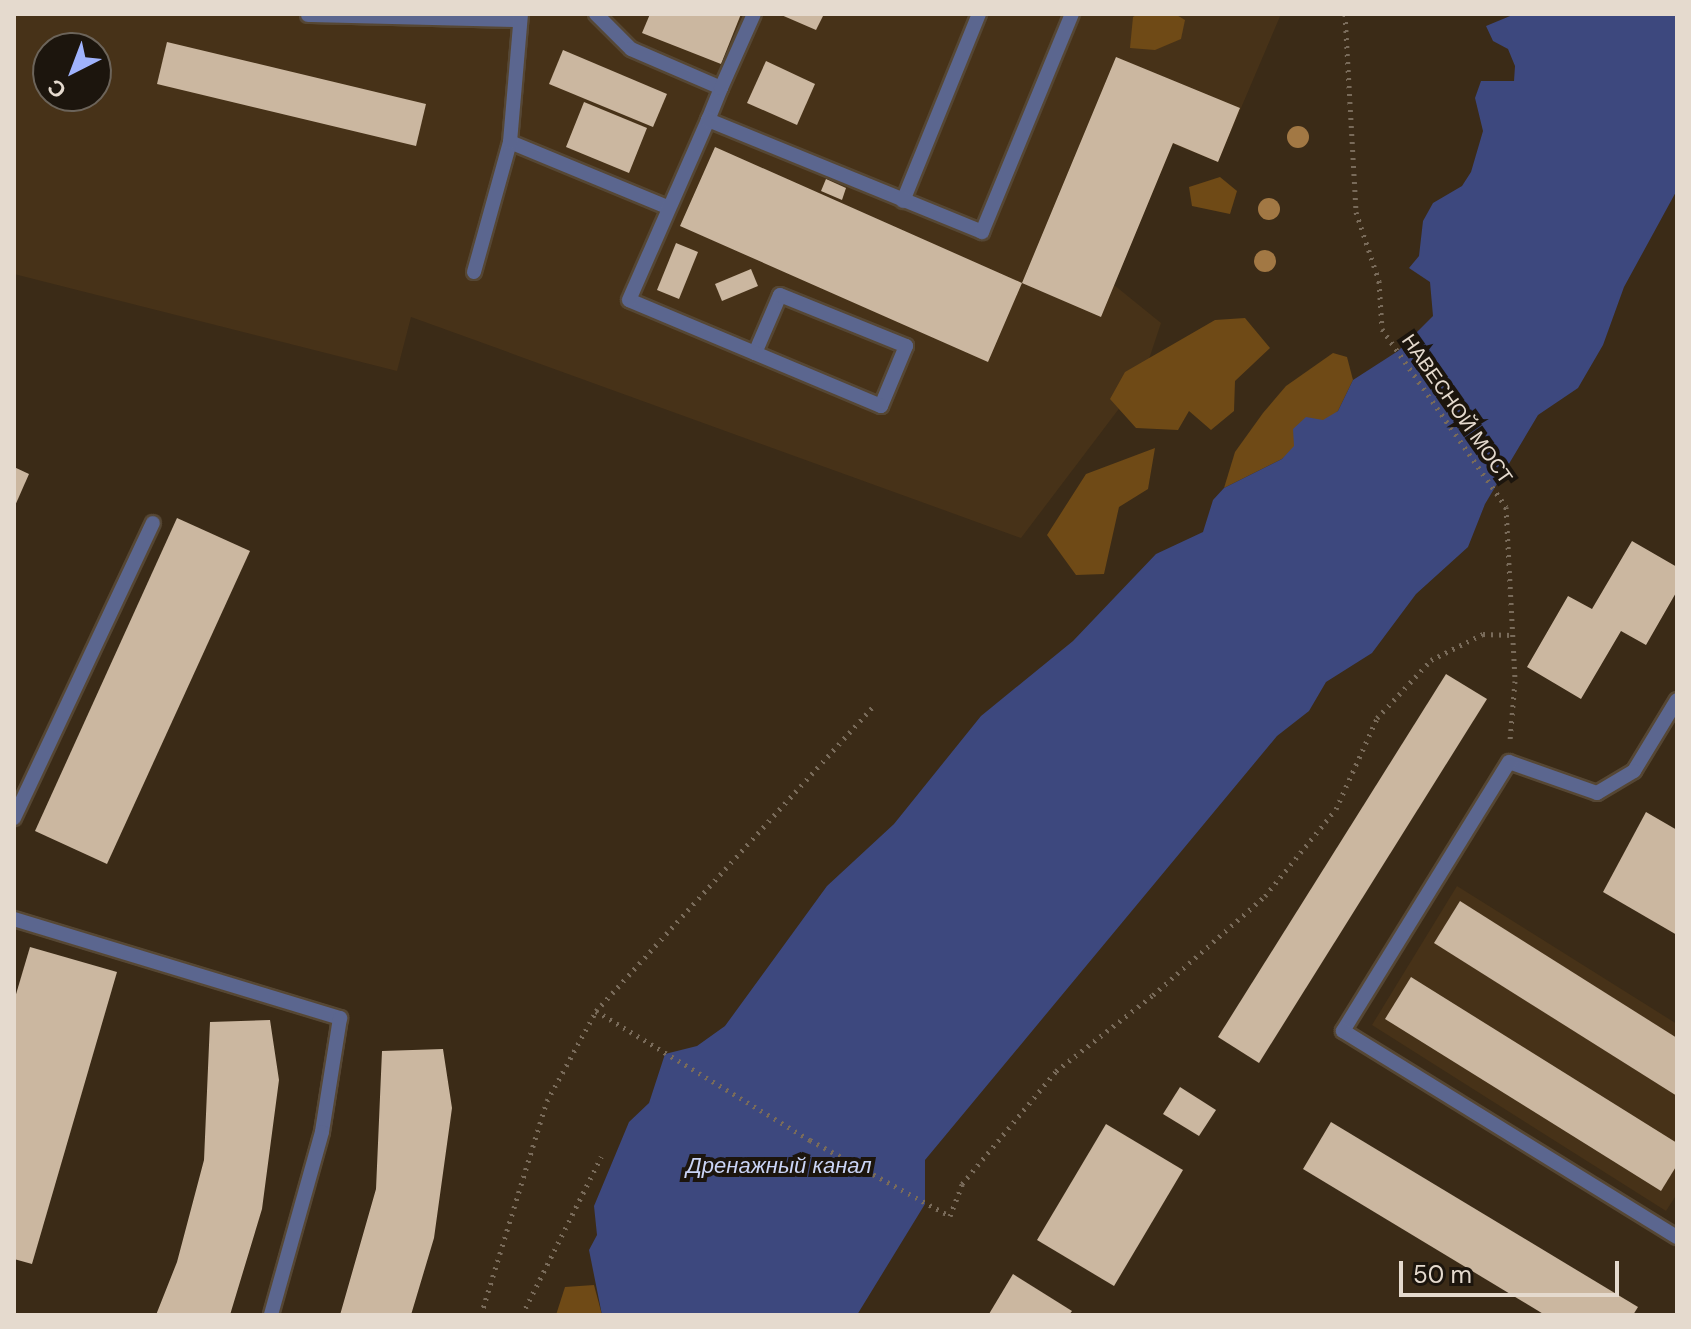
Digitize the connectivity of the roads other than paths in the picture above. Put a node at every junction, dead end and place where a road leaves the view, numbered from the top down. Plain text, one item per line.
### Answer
1 (596, 14) edge
2 (754, 14) edge
3 (979, 14) edge
4 (1072, 14) edge
5 (308, 15) edge
6 (519, 17) edge
7 (721, 88) junction
8 (708, 120) junction
9 (510, 142) junction
10 (903, 201) junction
11 (669, 208) junction
12 (474, 272) dead end
13 (755, 353) junction
14 (153, 523) dead end
15 (1677, 700) edge
16 (14, 818) edge
17 (14, 919) edge
18 (1677, 1237) edge
19 (271, 1315) edge

1 - 7 lane
2 - 7 lane
3 - 10 lane
4 - 10 lane
5 - 6 lane
6 - 9 lane
7 - 8 lane
8 - 10 lane
8 - 11 lane
9 - 11 lane
9 - 12 lane
11 - 13 lane
13 - 13 lane
14 - 16 lane
15 - 18 lane
17 - 19 lane

